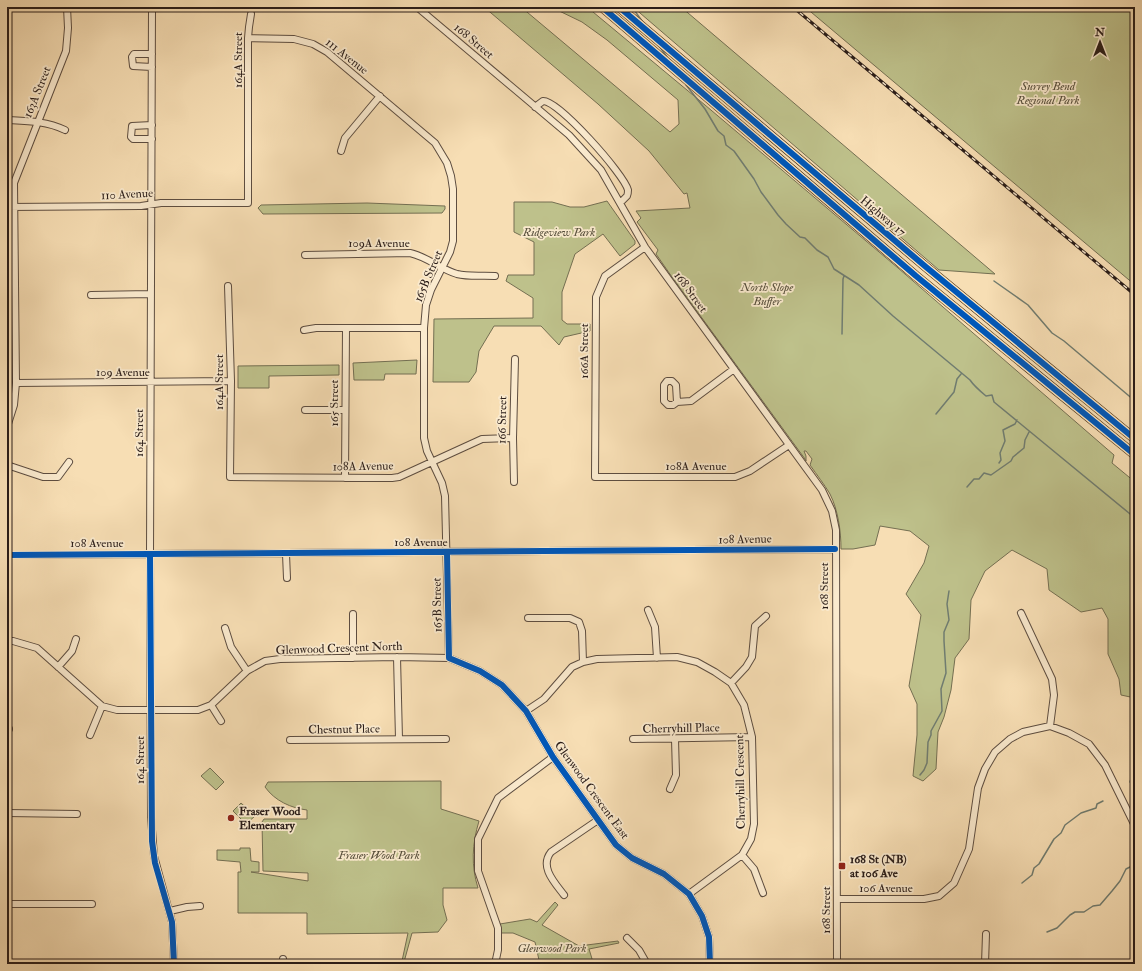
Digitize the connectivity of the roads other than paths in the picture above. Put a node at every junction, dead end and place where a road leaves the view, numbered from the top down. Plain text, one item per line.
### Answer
1 (67, 7) edge
2 (152, 7) edge
3 (417, 7) edge
4 (602, 7) edge
5 (619, 7) edge
6 (251, 14) dead end
7 (248, 38) junction
8 (152, 54) junction
9 (152, 67) junction
10 (380, 96) junction
11 (535, 107) junction
12 (7, 120) edge
13 (38, 121) junction
14 (152, 126) junction
15 (65, 130) dead end
16 (152, 139) junction
17 (341, 151) dead end
18 (248, 203) joint
19 (620, 203) junction
20 (150, 205) junction
21 (10, 207) edge
22 (645, 247) junction
23 (305, 255) dead end
24 (443, 268) junction
25 (495, 276) dead end
26 (228, 286) dead end
27 (151, 294) junction
28 (91, 295) dead end
29 (346, 328) junction
30 (424, 328) junction
31 (304, 330) dead end
32 (515, 359) dead end
33 (734, 369) junction
34 (231, 381) junction
35 (16, 383) junction
36 (150, 383) junction
37 (677, 402) dead end
38 (305, 410) dead end
39 (345, 410) junction
40 (7, 427) edge
41 (513, 438) junction
42 (1135, 439) edge
43 (789, 445) junction
44 (1135, 455) edge
45 (69, 462) dead end
46 (431, 462) junction
47 (7, 465) edge
48 (230, 477) joint
49 (345, 478) junction
50 (595, 478) joint
51 (514, 482) dead end
52 (835, 549) junction
53 (446, 553) junction
54 (150, 554) junction
55 (286, 554) junction
56 (7, 555) edge
57 (287, 578) dead end
58 (648, 610) dead end
59 (1021, 613) dead end
60 (353, 614) dead end
61 (766, 616) dead end
62 (528, 618) dead end
63 (225, 628) dead end
64 (76, 639) dead end
65 (7, 641) edge
66 (397, 657) junction
67 (353, 658) junction
68 (449, 658) junction
69 (656, 658) junction
70 (583, 662) junction
71 (58, 667) junction
72 (247, 670) junction
73 (731, 683) junction
74 (212, 705) junction
75 (102, 706) junction
76 (151, 710) junction
77 (526, 711) junction
78 (221, 721) dead end
79 (1050, 726) junction
80 (90, 735) dead end
81 (752, 737) junction
82 (399, 739) junction
83 (446, 739) dead end
84 (633, 739) dead end
85 (676, 739) junction
86 (290, 740) dead end
87 (553, 757) junction
88 (670, 789) dead end
89 (7, 814) edge
90 (77, 814) dead end
91 (598, 820) junction
92 (1135, 826) edge
93 (742, 855) junction
94 (763, 893) dead end
95 (689, 894) junction
96 (564, 895) dead end
97 (837, 899) junction
98 (7, 904) edge
99 (92, 904) dead end
100 (200, 906) dead end
101 (170, 911) junction
102 (986, 934) dead end
103 (627, 938) dead end
104 (174, 964) edge
105 (474, 964) edge
106 (484, 964) edge
107 (495, 964) edge
108 (647, 964) edge
109 (710, 964) edge
110 (837, 964) edge
111 (985, 964) edge

1 - 13 street, 163A Street
2 - 8 street, 164 Street
3 - 11 street, 168 Street
4 - 44 highway, Highway 17
5 - 42 highway, Highway 17
6 - 7 street, 164A Street
7 - 10 street, 111 Avenue
7 - 18 street, 164A Street
8 - 9 street, 164 Street
8 - 9 street
9 - 14 street, 164 Street
10 - 17 street
10 - 24 street, 165B Street
11 - 19 street, 168 Street
11 - 19 street
12 - 13 street
13 - 15 street
13 - 21 street, 163A Street
14 - 16 street, 164 Street
14 - 16 street
16 - 20 street, 164 Street
18 - 20 street, 110 Avenue
19 - 22 street, 168 Street
20 - 21 street, 110 Avenue
20 - 27 street, 164 Street
21 - 35 street, 163A Street
22 - 33 street, 168 Street
22 - 50 street, 166A Street
23 - 24 street, 109A Avenue
24 - 25 street, 109A Avenue
24 - 30 street, 165B Street
26 - 34 street, 164A Street
27 - 28 street
27 - 36 street, 164 Street
29 - 30 street
29 - 31 street
29 - 39 street, 165 Street
30 - 46 street, 165B Street
32 - 41 street, 166 Street
33 - 37 street
33 - 43 street, 168 Street
34 - 36 street, 109 Avenue
34 - 48 street, 164A Street
35 - 36 street, 109 Avenue
35 - 40 street, 163A Street
36 - 54 street, 164 Street
38 - 39 street
39 - 49 street, 165 Street
41 - 46 street, 108A Avenue
41 - 51 street, 166 Street
43 - 50 street, 108A Avenue
43 - 52 street, 168 Street
45 - 47 street
46 - 49 street, 108A Avenue
46 - 53 street, 165B Street
48 - 49 street, 108A Avenue
52 - 53 street, 108 Avenue
52 - 97 street, 168 Street
53 - 55 street, 108 Avenue
53 - 68 street, 165B Street
54 - 55 street, 108 Avenue
54 - 56 street, 108 Avenue
54 - 76 street, 164 Street
55 - 57 street
58 - 69 street
59 - 79 street
60 - 67 street
61 - 73 street
62 - 70 street
63 - 72 street
64 - 71 street
65 - 71 street
66 - 67 street, Glenwood Crescent North
66 - 68 street, Glenwood Crescent North
66 - 82 street
67 - 72 street, Glenwood Crescent North
68 - 77 street, Glenwood Crescent North
69 - 70 street, Cherryhill Crescent
69 - 73 street, Cherryhill Crescent
70 - 77 street, Cherryhill Crescent
71 - 75 street
72 - 74 street, Glenwood Crescent North
73 - 81 street, Cherryhill Crescent
74 - 76 street
74 - 78 street
75 - 76 street
75 - 80 street
76 - 101 street, 164 Street
77 - 87 street, Glenwood Crescent East
79 - 92 street
79 - 97 street, 106 Avenue
81 - 85 street, Cherryhill Place
81 - 93 street, Cherryhill Crescent
82 - 83 street, Chestnut Place
82 - 86 street, Chestnut Place
84 - 85 street, Cherryhill Place
85 - 88 street
87 - 91 street, Glenwood Crescent East
87 - 107 street
89 - 90 street
91 - 95 street, Glenwood Crescent East
91 - 96 street
93 - 94 street
93 - 95 street, Cherryhill Crescent
95 - 109 street, Glenwood Crescent East
97 - 110 street, 168 Street
98 - 99 street
100 - 101 street
101 - 104 street, 164 Street
102 - 111 street
103 - 108 street
105 - 106 street

